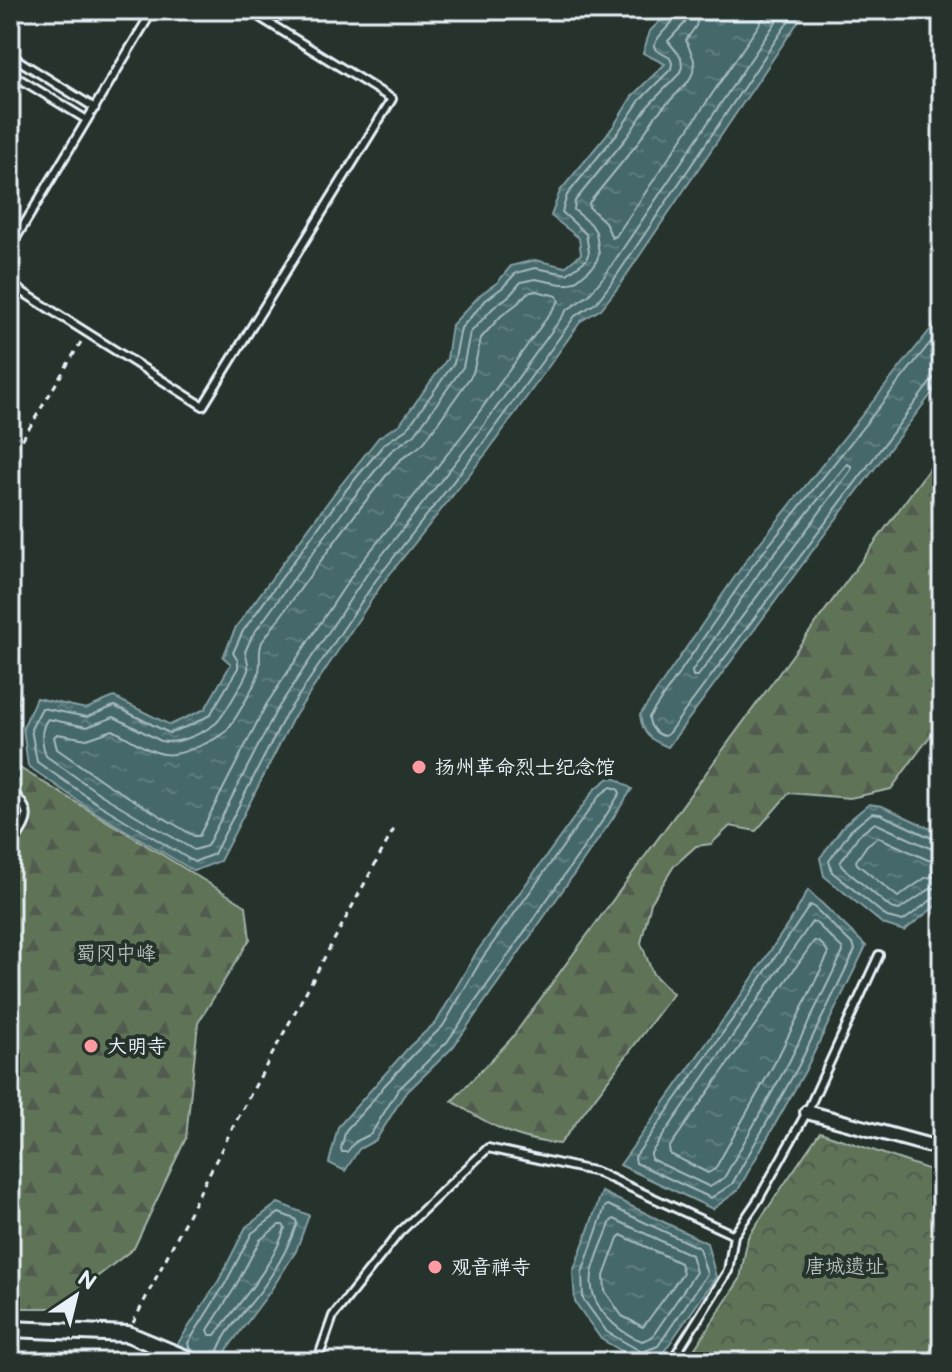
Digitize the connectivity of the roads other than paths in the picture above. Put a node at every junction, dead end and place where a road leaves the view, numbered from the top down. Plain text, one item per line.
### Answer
1 (153, 10) edge
2 (248, 10) edge
3 (10, 55) edge
4 (10, 73) edge
5 (95, 108) junction
6 (87, 120) junction
7 (10, 248) edge
8 (10, 284) edge
9 (10, 790) edge
10 (10, 848) edge
11 (879, 955) dead end
12 (807, 1112) junction
13 (942, 1149) edge
14 (734, 1235) junction
15 (10, 1329) edge
16 (190, 1362) edge
17 (317, 1362) edge
18 (671, 1362) edge

1 - 5 lane
2 - 8 lane
3 - 5 lane
4 - 6 lane
5 - 6 lane
6 - 7 lane
9 - 10 lane
11 - 12 lane
12 - 13 street
12 - 14 lane
14 - 17 lane
14 - 18 lane
15 - 16 street

